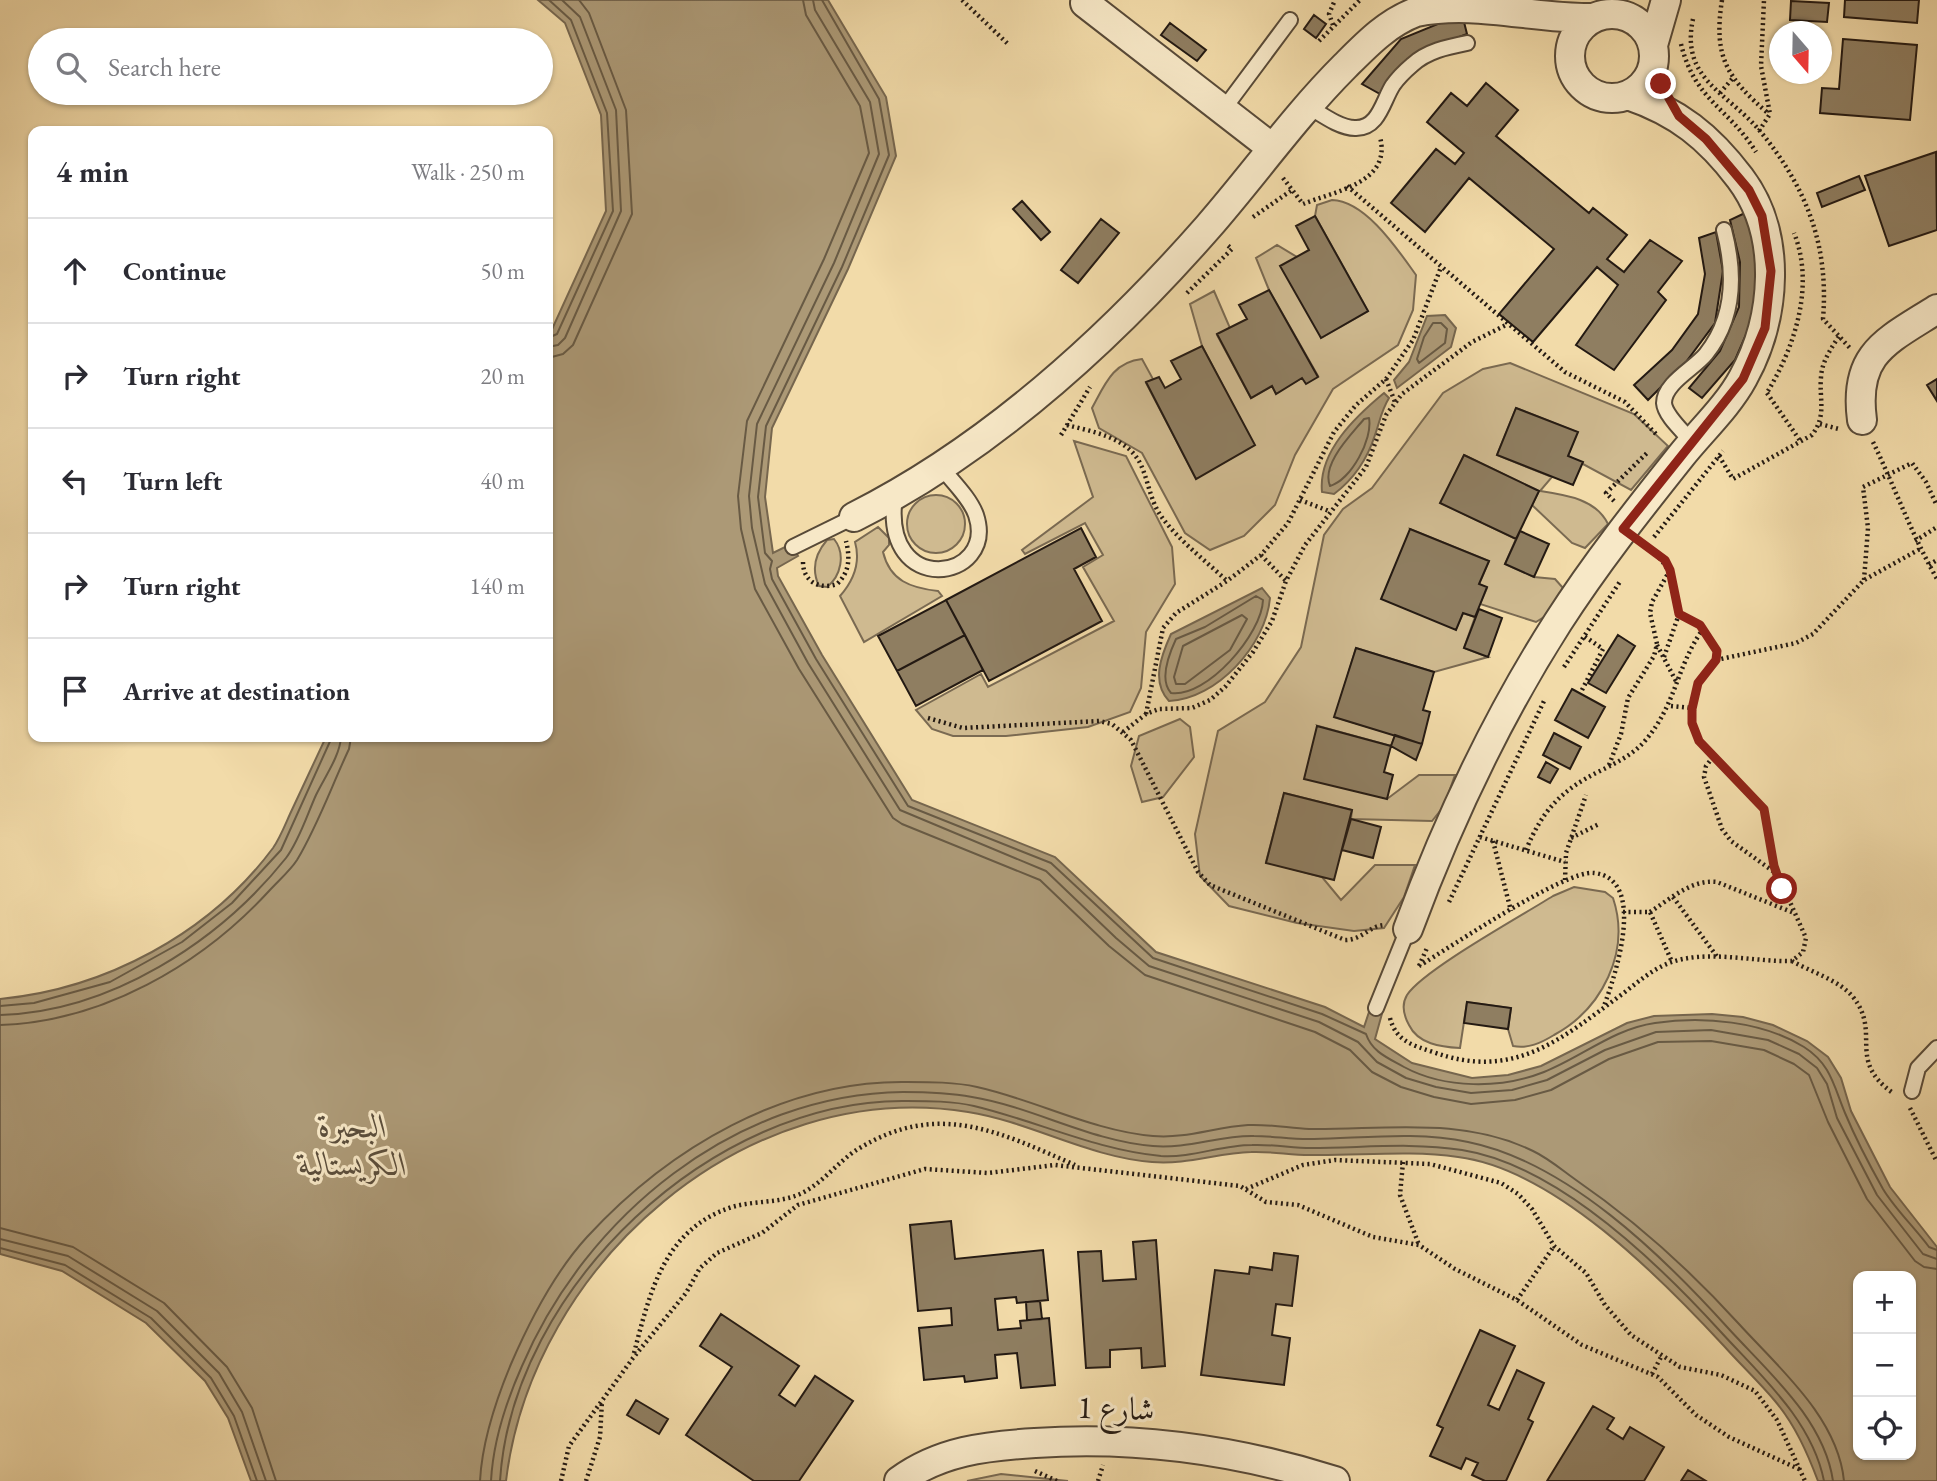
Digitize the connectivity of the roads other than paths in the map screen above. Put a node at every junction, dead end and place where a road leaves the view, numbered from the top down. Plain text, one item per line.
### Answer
1 (1666, 0) edge
2 (1085, 3) dead end
3 (1626, 7) edge
4 (1528, 13) junction
5 (1592, 18) junction
6 (1290, 20) dead end
7 (1467, 43) dead end
8 (1569, 50) junction
9 (1653, 56) junction
10 (1628, 95) junction
11 (1306, 105) junction
12 (1223, 110) junction
13 (1679, 116) junction
14 (1269, 152) junction
15 (1724, 230) dead end
16 (1937, 309) edge
17 (1862, 420) road end
18 (1695, 439) junction
19 (941, 467) junction
20 (895, 496) junction
21 (846, 521) joint
22 (793, 547) dead end
23 (1408, 929) joint
24 (1376, 1008) dead end
25 (1937, 1048) edge
26 (1912, 1091) dead end
27 (899, 1481) edge
28 (1335, 1481) edge

1 - 9 street
2 - 12 street
3 - 5 street
3 - 9 street
4 - 5 street
4 - 8 street
4 - 11 street
5 - 8 street
6 - 12 lane
7 - 11 lane
8 - 10 street
9 - 10 street
9 - 13 street
10 - 13 street
11 - 14 street
12 - 14 street
13 - 18 street
14 - 19 street
15 - 18 lane
16 - 17 street
18 - 23 street
19 - 20 street
19 - 20 lane
20 - 21 street
21 - 22 lane
23 - 24 lane
25 - 26 lane
27 - 28 street, شارع 1

